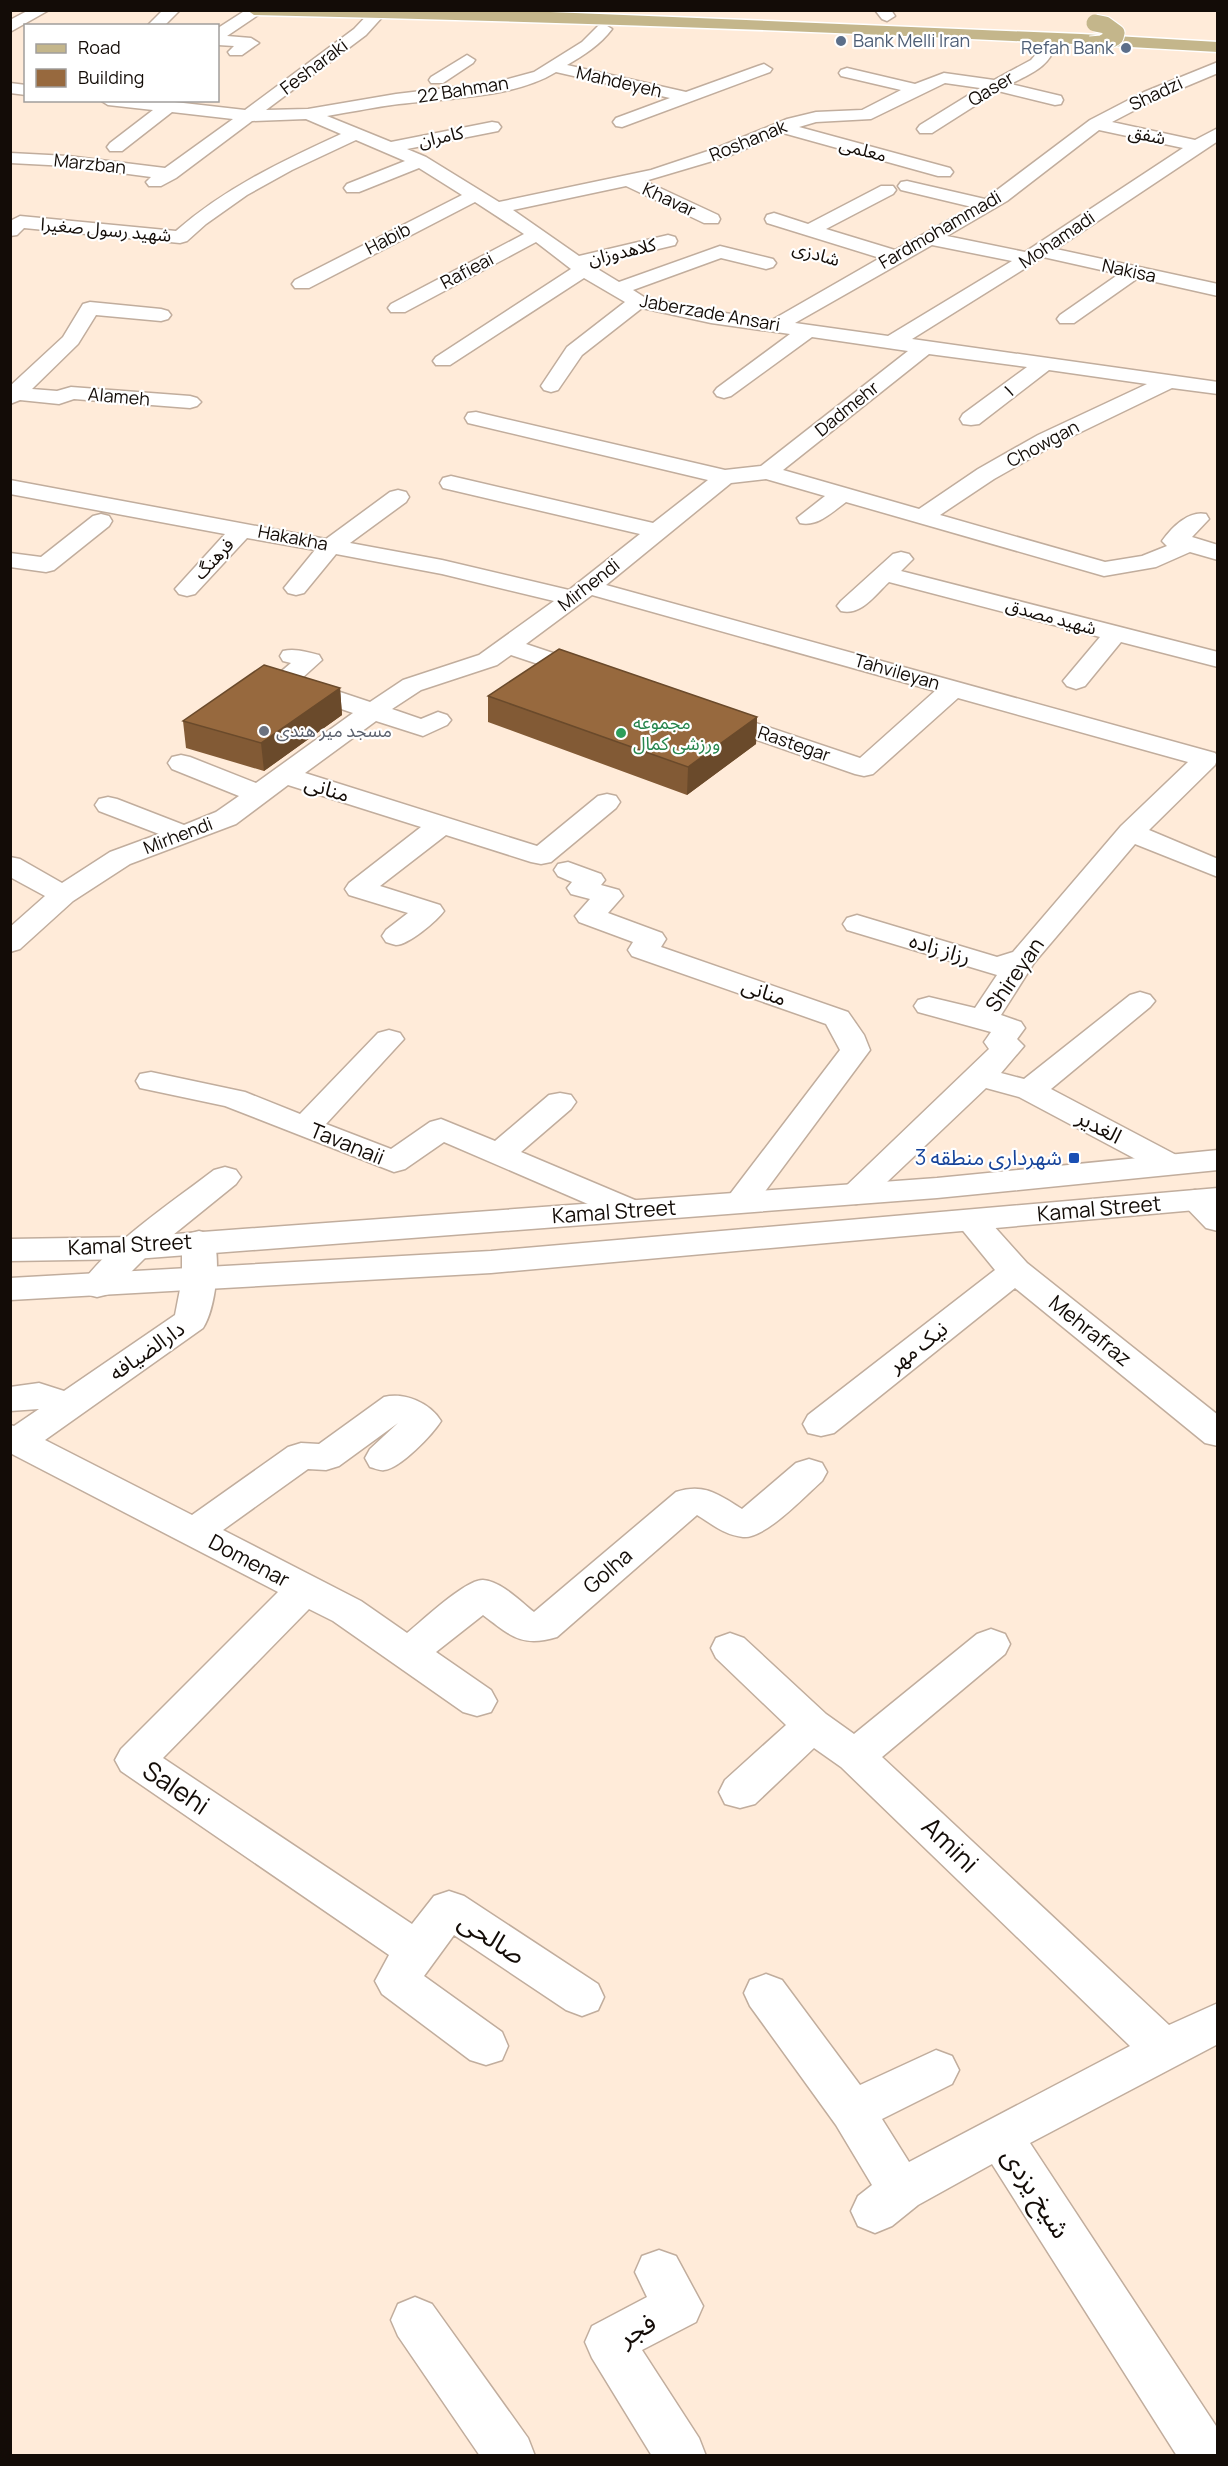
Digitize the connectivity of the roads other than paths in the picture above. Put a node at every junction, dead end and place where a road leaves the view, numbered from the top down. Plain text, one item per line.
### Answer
1 (42, 10) edge
2 (174, 10) edge
3 (255, 10) edge
4 (587, 10) edge
5 (729, 10) edge
6 (885, 13) edge
7 (380, 14) junction
8 (945, 18) dead end
9 (156, 24) edge
10 (1127, 25) dead end
11 (10, 27) edge
12 (604, 29) junction
13 (219, 36) edge
14 (219, 37) edge
15 (1218, 40) edge
16 (1047, 44) junction
17 (1090, 45) junction
18 (1218, 46) edge
19 (236, 52) dead end
20 (1218, 54) edge
21 (467, 60) dead end
22 (554, 67) junction
23 (1218, 67) edge
24 (764, 69) dead end
25 (453, 70) junction
26 (847, 73) dead end
27 (528, 78) junction
28 (437, 80) dead end
29 (996, 85) junction
30 (916, 89) junction
31 (685, 97) junction
32 (1055, 100) dead end
33 (123, 102) edge
34 (167, 108) junction
35 (308, 114) junction
36 (249, 116) junction
37 (622, 122) dead end
38 (1096, 124) junction
39 (492, 127) dead end
40 (782, 128) junction
41 (927, 129) dead end
42 (356, 134) junction
43 (1211, 139) edge
44 (116, 147) dead end
45 (389, 148) junction
46 (10, 158) edge
47 (420, 161) junction
48 (944, 172) dead end
49 (162, 178) joint
50 (627, 180) junction
51 (907, 186) dead end
52 (353, 188) dead end
53 (887, 190) dead end
54 (475, 195) junction
55 (989, 205) junction
56 (496, 208) junction
57 (115, 213) dead end
58 (711, 219) dead end
59 (774, 219) dead end
60 (102, 230) junction
61 (810, 230) junction
62 (10, 231) edge
63 (536, 235) junction
64 (927, 238) junction
65 (668, 241) dead end
66 (1035, 255) junction
67 (895, 256) junction
68 (766, 263) dead end
69 (849, 264) dead end
70 (580, 266) junction
71 (871, 270) junction
72 (1134, 272) junction
73 (1218, 272) edge
74 (302, 284) dead end
75 (1192, 285) junction
76 (616, 290) junction
77 (1218, 290) edge
78 (638, 302) junction
79 (398, 308) dead end
80 (161, 315) dead end
81 (1067, 319) dead end
82 (777, 326) junction
83 (809, 330) junction
84 (894, 341) junction
85 (926, 346) junction
86 (443, 361) dead end
87 (1046, 363) junction
88 (729, 368) dead end
89 (751, 372) junction
90 (1170, 381) junction
91 (551, 386) dead end
92 (1218, 388) edge
93 (724, 392) dead end
94 (12, 395) edge
95 (190, 402) dead end
96 (476, 418) dead end
97 (971, 419) dead end
98 (767, 472) junction
99 (725, 477) junction
100 (451, 483) dead end
101 (10, 487) edge
102 (842, 494) junction
103 (398, 497) dead end
104 (921, 517) junction
105 (808, 518) dead end
106 (1198, 519) dead end
107 (101, 521) dead end
108 (242, 529) junction
109 (658, 531) junction
110 (1187, 543) junction
111 (331, 546) junction
112 (1218, 553) edge
113 (905, 555) dead end
114 (10, 560) edge
115 (885, 574) junction
116 (296, 588) dead end
117 (186, 589) dead end
118 (580, 592) junction
119 (849, 606) dead end
120 (1115, 634) junction
121 (508, 646) junction
122 (292, 656) dead end
123 (1218, 660) edge
124 (609, 680) edge
125 (1076, 681) dead end
126 (954, 688) junction
127 (686, 707) edge
128 (374, 710) junction
129 (438, 720) dead end
130 (1206, 759) joint
131 (181, 763) dead end
132 (284, 776) junction
133 (259, 794) junction
134 (607, 802) dead end
135 (108, 805) dead end
136 (441, 825) junction
137 (1131, 832) junction
138 (184, 834) junction
139 (10, 865) edge
140 (1218, 869) edge
141 (567, 870) dead end
142 (63, 895) junction
143 (857, 924) dead end
144 (396, 936) dead end
145 (10, 943) edge
146 (1023, 958) junction
147 (1140, 1001) dead end
148 (928, 1006) dead end
149 (983, 1019) junction
150 (389, 1039) dead end
151 (980, 1077) junction
152 (151, 1081) dead end
153 (1030, 1089) junction
154 (560, 1102) dead end
155 (305, 1127) junction
156 (499, 1154) junction
157 (1218, 1160) edge
158 (1169, 1164) junction
159 (225, 1177) dead end
160 (856, 1194) junction
161 (740, 1202) junction
162 (1210, 1207) edge
163 (630, 1210) junction
164 (971, 1221) junction
165 (199, 1242) junction
166 (135, 1248) junction
167 (10, 1250) edge
168 (1015, 1270) junction
169 (200, 1279) junction
170 (97, 1286) junction
171 (10, 1289) edge
172 (10, 1399) edge
173 (68, 1407) junction
174 (821, 1424) dead end
175 (1218, 1434) edge
176 (14, 1439) edge
177 (383, 1458) dead end
178 (810, 1472) dead end
179 (194, 1532) junction
180 (304, 1590) junction
181 (991, 1644) dead end
182 (730, 1648) dead end
183 (408, 1653) junction
184 (477, 1701) dead end
185 (812, 1725) junction
186 (855, 1756) junction
187 (740, 1792) dead end
188 (416, 1950) junction
189 (766, 1993) dead end
190 (582, 1997) dead end
191 (1218, 2022) edge
192 (486, 2046) dead end
193 (1164, 2049) junction
194 (936, 2070) dead end
195 (852, 2111) junction
196 (1000, 2136) junction
197 (659, 2272) dead end
198 (415, 2319) dead end
199 (1218, 2451) edge
200 (674, 2453) edge
201 (1205, 2455) edge
202 (510, 2456) edge

1 - 11 street
2 - 9 street
3 - 7 main road
3 - 13 street
4 - 15 main road
5 - 6 main road
6 - 8 main road
7 - 12 main road
7 - 18 main road
7 - 36 street, Fesharaki
10 - 17 main road, bridge
12 - 16 main road
12 - 22 street, 22 Bahman
14 - 19 street
16 - 17 main road
16 - 29 street, Qaser
17 - 20 main road
21 - 25 street
22 - 27 street, 22 Bahman
22 - 31 street, Mahdeyeh
23 - 38 street, Shadzi
24 - 31 street, Mahdeyeh
25 - 27 street
25 - 28 street
26 - 30 street
27 - 35 street, 22 Bahman
29 - 30 street, Roshanak
29 - 32 street, Roshanak
29 - 41 street, Qaser
30 - 40 street, Roshanak
31 - 37 street, Mahdeyeh
33 - 34 street, Jaberzade Ansari
34 - 36 street, Jaberzade Ansari
34 - 44 street
35 - 36 street, Jaberzade Ansari
35 - 42 street, Jaberzade Ansari
36 - 49 street, Fesharaki
38 - 43 street, شفق
38 - 55 street, Fardmohammadi
39 - 45 street, کامران
40 - 48 street, معلمی
40 - 50 street, Roshanak
42 - 45 street, Jaberzade Ansari
42 - 60 street, شهید رسول صغیرا
43 - 66 street, Mohamadi
45 - 47 street, Jaberzade Ansari
46 - 49 street, Marzban
47 - 52 street
47 - 54 street, Jaberzade Ansari
50 - 56 street, Roshanak
50 - 58 street, Khavar
51 - 55 street
53 - 61 street
54 - 56 street, Jaberzade Ansari
54 - 74 street, Habib
55 - 64 street, Fardmohammadi
56 - 63 street, Jaberzade Ansari
57 - 60 street
59 - 61 street
60 - 62 street, شهید رسول صغیرا
61 - 67 street
63 - 70 street, Jaberzade Ansari
63 - 79 street, Rafieai
64 - 66 street, Nakisa
64 - 67 street, Fardmohammadi
65 - 70 street, کلاهدوزان
66 - 72 street, Nakisa
66 - 84 street, Mohamadi
67 - 71 street, Fardmohammadi
68 - 76 street
69 - 71 street, شادزی
70 - 76 street, Jaberzade Ansari
70 - 86 street
71 - 82 street, Fardmohammadi
72 - 75 street, Nakisa
72 - 81 street
73 - 75 street
75 - 77 street, Nakisa
76 - 78 street, Jaberzade Ansari
78 - 82 street, Jaberzade Ansari
78 - 91 street
80 - 94 street
82 - 83 street, Jaberzade Ansari
83 - 84 street, Jaberzade Ansari
83 - 89 street
84 - 85 street, Jaberzade Ansari
85 - 87 street, Jaberzade Ansari
85 - 98 street, Dadmehr
87 - 90 street, Jaberzade Ansari
87 - 97 street, ۱
88 - 89 street
89 - 93 street
90 - 92 street, Jaberzade Ansari
90 - 104 street, Chowgan
94 - 95 street, Alameh
96 - 99 street
98 - 99 street
98 - 102 street
99 - 109 street, Mirhendi
100 - 109 street
101 - 108 street, Hakakha
102 - 104 street
102 - 105 street
103 - 111 street
104 - 110 street
106 - 110 street
107 - 114 street
108 - 111 street, Hakakha
108 - 117 street, فرهنگ
109 - 118 street, Mirhendi
110 - 112 street
111 - 116 street
111 - 118 street, Hakakha
113 - 115 street
115 - 119 street
115 - 120 street, شهید مصدق
118 - 121 street, Mirhendi
118 - 126 street, Tahvileyan
120 - 123 street, شهید مصدق
120 - 125 street
121 - 124 street
121 - 128 street, Mirhendi
122 - 128 street
126 - 127 street, Rastegar
126 - 130 street, Tahvileyan
128 - 129 street
128 - 132 street, Mirhendi
130 - 137 street, Shireyan
131 - 133 street
132 - 133 street, Mirhendi
132 - 136 street, منانی
133 - 138 street, Mirhendi
134 - 136 street, منانی
135 - 138 street
136 - 144 street
137 - 140 street
137 - 146 street, Shireyan
138 - 142 street, Mirhendi
139 - 142 street
141 - 161 street, منانی
142 - 145 street, Mirhendi
143 - 146 street, رزاز زاده
146 - 149 street, Shireyan
147 - 153 street
148 - 149 street
149 - 151 street, Shireyan
150 - 155 street
151 - 153 street, الغدیر
151 - 160 street, Shireyan
152 - 155 street, Tavanaii
153 - 158 street, الغدیر
154 - 156 street
155 - 156 street, Tavanaii
156 - 163 street, Tavanaii
157 - 158 street, Kamal Street
158 - 160 street, Kamal Street
159 - 166 street
160 - 161 street, Kamal Street
161 - 163 street, Kamal Street
162 - 164 street, Kamal Street
163 - 165 street, Kamal Street
164 - 168 street, Mehrafraz
164 - 169 street, Kamal Street
165 - 166 street, Kamal Street
165 - 169 street, دارالضیافه
166 - 167 street, Kamal Street
166 - 170 street
168 - 174 street, نیک مهر
168 - 175 street, Mehrafraz
169 - 170 street, Kamal Street
169 - 173 street, دارالضیافه
170 - 171 street, Kamal Street
172 - 173 street
173 - 176 street, دارالضیافه
176 - 179 street, Domenar
177 - 179 street
178 - 183 street, Golha
179 - 180 street, Domenar
180 - 183 street, Domenar
180 - 188 street, Salehi
181 - 186 street
182 - 185 street, Amini
183 - 184 street, Domenar
185 - 186 street, Amini
185 - 187 street
186 - 193 street, Amini
188 - 190 street, صالحی
188 - 192 street, صالحی
189 - 195 street
191 - 193 street, شیخ یزدی
193 - 196 street, شیخ یزدی
194 - 195 street
195 - 196 street
196 - 201 street, شیخ یزدی
197 - 200 street, فجر
198 - 202 street
199 - 201 street

